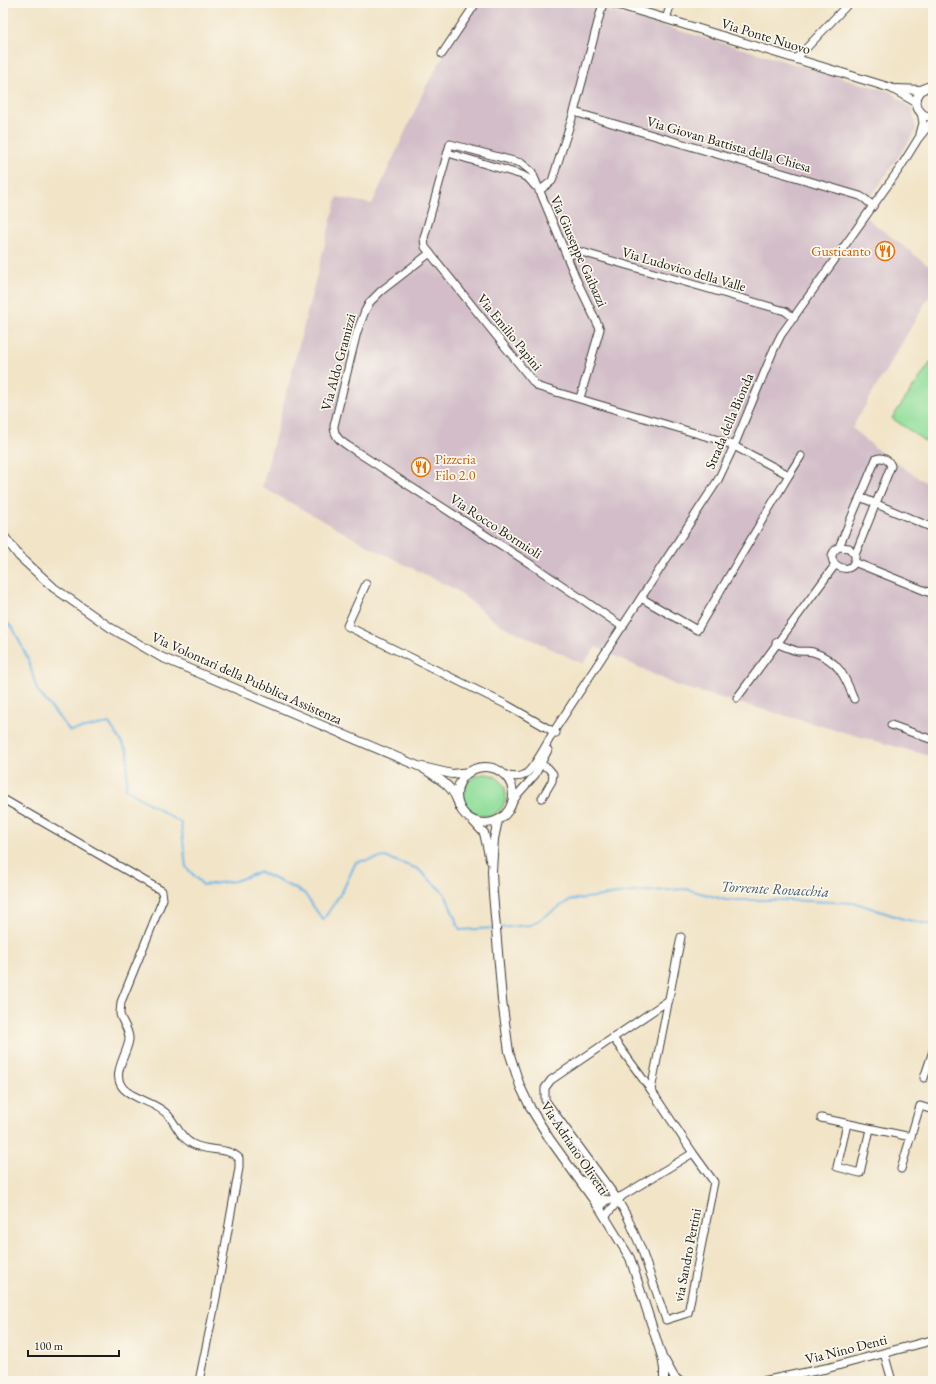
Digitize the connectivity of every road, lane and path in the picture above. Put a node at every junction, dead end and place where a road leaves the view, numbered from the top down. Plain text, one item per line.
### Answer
1 (476, 3) edge
2 (603, 3) edge
3 (612, 3) edge
4 (671, 3) edge
5 (849, 3) edge
6 (666, 19) junction
7 (442, 54) dead end
8 (796, 59) junction
9 (929, 86) edge
10 (890, 88) junction
11 (916, 102) junction
12 (574, 112) junction
13 (921, 112) junction
14 (933, 119) edge
15 (918, 140) junction
16 (448, 153) junction
17 (539, 191) junction
18 (873, 206) junction
19 (430, 253) junction
20 (567, 256) junction
21 (794, 318) junction
22 (580, 398) junction
23 (734, 446) junction
24 (354, 450) joint
25 (800, 456) dead end
26 (789, 475) junction
27 (860, 497) junction
28 (875, 504) junction
29 (933, 528) edge
30 (3, 535) edge
31 (839, 547) junction
32 (855, 558) junction
33 (835, 565) junction
34 (366, 584) dead end
35 (933, 594) edge
36 (641, 598) junction
37 (623, 627) junction
38 (776, 643) junction
39 (737, 698) dead end
40 (854, 699) dead end
41 (891, 725) dead end
42 (555, 732) junction
43 (933, 740) edge
44 (538, 763) junction
45 (418, 766) junction
46 (470, 772) junction
47 (506, 775) junction
48 (542, 798) dead end
49 (3, 799) edge
50 (458, 801) junction
51 (512, 803) junction
52 (471, 819) junction
53 (498, 820) junction
54 (492, 871) junction
55 (681, 937) dead end
56 (669, 1000) junction
57 (613, 1038) junction
58 (933, 1051) edge
59 (924, 1078) dead end
60 (651, 1090) junction
61 (933, 1110) edge
62 (821, 1118) dead end
63 (847, 1124) junction
64 (870, 1129) junction
65 (911, 1136) junction
66 (693, 1153) junction
67 (901, 1168) dead end
68 (579, 1179) junction
69 (619, 1198) junction
70 (608, 1200) junction
71 (600, 1209) junction
72 (605, 1217) junction
73 (933, 1340) edge
74 (884, 1353) junction
75 (662, 1356) junction
76 (199, 1381) edge
77 (664, 1381) edge
78 (680, 1381) edge
79 (765, 1381) edge
80 (892, 1381) edge

1 - 7 street
2 - 12 street, Via Giuseppe Gaibazzi
3 - 6 street, Via Ponte Nuovo
4 - 6 street
5 - 8 street
6 - 8 street, Via Ponte Nuovo
8 - 10 street, Via Ponte Nuovo
9 - 10 street, Via Ponte Nuovo
9 - 11 street, Via Ponte Nuovo
10 - 11 street, Via Ponte Nuovo
11 - 13 street
12 - 17 street, Via Giuseppe Gaibazzi
12 - 18 street, Via Giovan Battista della Chiesa
13 - 14 street
13 - 15 street, Strada della Bionda
14 - 15 street, Strada della Bionda
15 - 18 street, Strada della Bionda
16 - 17 street
16 - 17 street, Via Emilio Papini
16 - 19 street, Via Emilio Papini
17 - 20 street, Via Giuseppe Gaibazzi
18 - 21 street, Strada della Bionda
19 - 22 street, Via Emilio Papini
19 - 24 street, Via Aldo Gramizzi
20 - 21 street, Via Ludovico della Valle
20 - 22 street, Via Giuseppe Gaibazzi
21 - 23 street, Strada della Bionda
22 - 23 street, Via Emilio Papini
23 - 26 street, Via Emilio Papini
23 - 36 street, Strada della Bionda
24 - 37 street, Via Rocco Bormioli
25 - 26 street
26 - 36 street
27 - 28 street
27 - 28 street
27 - 31 street
28 - 29 street
28 - 32 street
30 - 45 street, Via Volontari della Pubblica Assistenza
31 - 32 street
31 - 33 street
32 - 33 street
32 - 35 street
33 - 38 street
34 - 42 street
36 - 37 street, Strada della Bionda
37 - 42 street, Strada della Bionda
38 - 39 street
38 - 40 street
41 - 43 street
42 - 44 street, Strada della Bionda
44 - 47 street, Strada della Bionda
44 - 48 street
44 - 51 street, Strada della Bionda
45 - 46 street, Via Volontari della Pubblica Assistenza
45 - 50 street, Via Volontari della Pubblica Assistenza
46 - 47 street
46 - 50 street
47 - 51 street
49 - 76 street
50 - 52 street
51 - 53 street
52 - 53 street
52 - 54 street
53 - 54 street
54 - 68 street, Via Adriano Olivetti
55 - 56 street
56 - 57 street, via Sandro Pertini
56 - 60 street
57 - 60 street, via Sandro Pertini
57 - 69 street, via Sandro Pertini
58 - 59 street
60 - 66 street, via Sandro Pertini
61 - 65 street
62 - 63 street
63 - 64 street
63 - 64 street
64 - 65 street
65 - 67 street
66 - 69 street
66 - 69 street, via Sandro Pertini
68 - 70 street
68 - 71 street, Via Adriano Olivetti
69 - 70 street
69 - 72 street
70 - 71 street
71 - 72 street, Via Adriano Olivetti
72 - 75 street, Via Adriano Olivetti
73 - 74 street, Via Nino Denti
74 - 79 street, Via Nino Denti
74 - 80 street
75 - 77 street
75 - 78 street

